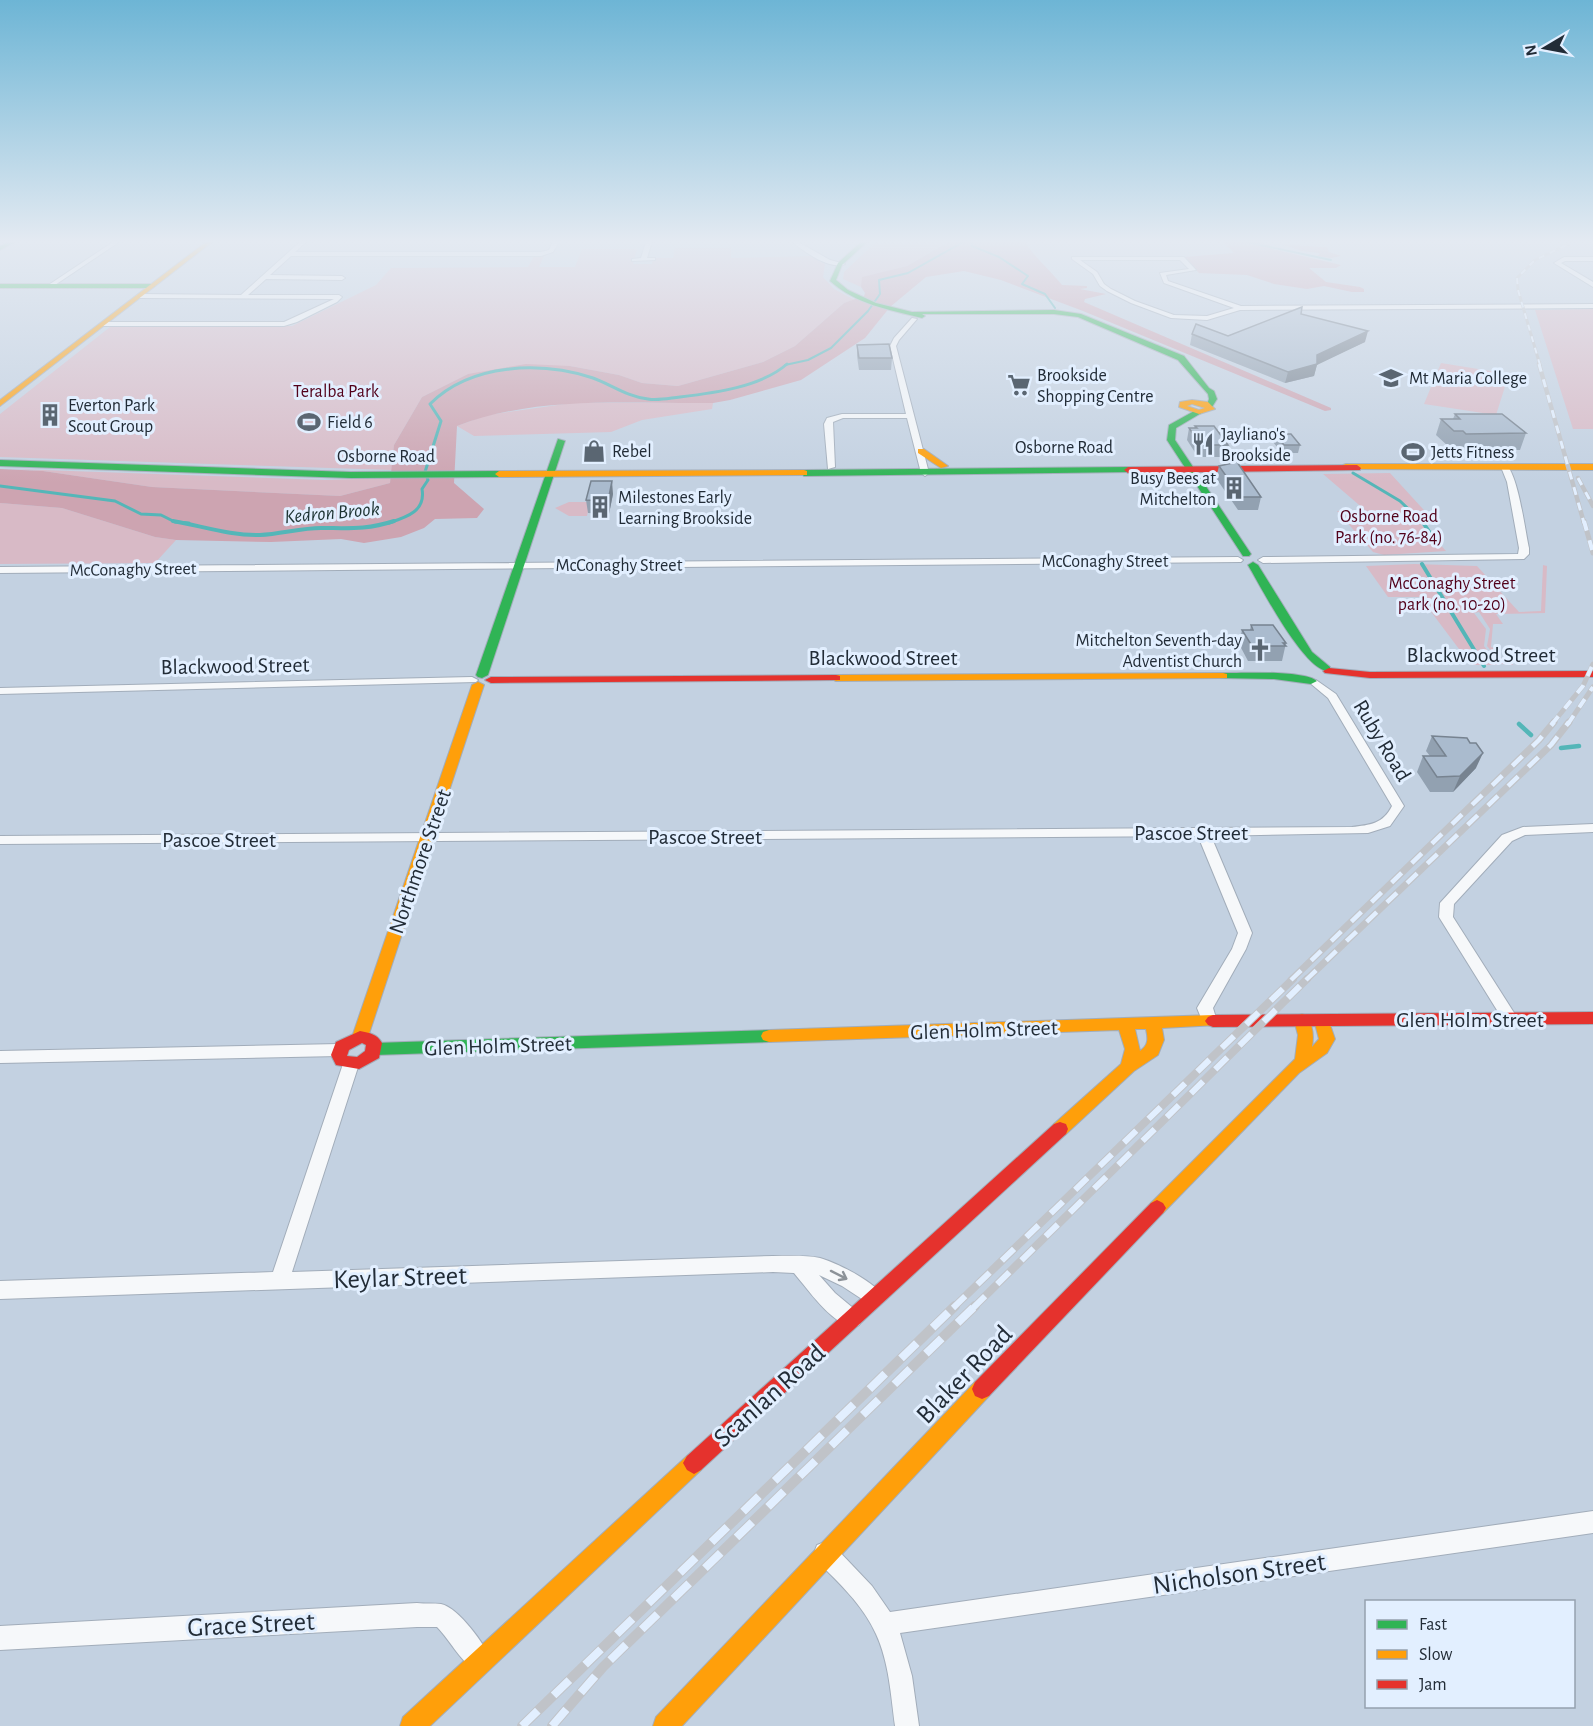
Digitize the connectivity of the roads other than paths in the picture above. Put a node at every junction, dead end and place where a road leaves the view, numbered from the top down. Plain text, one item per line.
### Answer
1 (288, 323) edge
2 (904, 323) edge
3 (1096, 323) edge
4 (103, 324) joint
5 (4, 399) edge
6 (911, 416) junction
7 (561, 441) dead end
8 (921, 451) junction
9 (0, 463) edge
10 (944, 466) junction
11 (831, 467) junction
12 (1186, 467) junction
13 (1505, 467) junction
14 (1593, 467) edge
15 (925, 470) junction
16 (772, 472) junction
17 (549, 474) junction
18 (1250, 560) junction
19 (518, 565) junction
20 (0, 570) edge
21 (1308, 654) junction
22 (1593, 674) edge
23 (1309, 676) junction
24 (481, 680) junction
25 (1331, 680) junction
26 (0, 691) edge
27 (1398, 806) joint
28 (1593, 828) edge
29 (1203, 832) junction
30 (427, 838) junction
31 (0, 840) edge
32 (1593, 1018) edge
33 (1510, 1019) junction
34 (1302, 1020) junction
35 (1322, 1020) junction
36 (1209, 1021) junction
37 (1153, 1023) junction
38 (1125, 1024) junction
39 (360, 1037) junction
40 (375, 1049) junction
41 (339, 1050) junction
42 (0, 1057) edge
43 (1303, 1060) junction
44 (351, 1064) junction
45 (1128, 1067) junction
46 (799, 1266) junction
47 (280, 1281) junction
48 (0, 1290) edge
49 (874, 1298) junction
50 (852, 1319) junction
51 (1593, 1522) edge
52 (825, 1553) junction
53 (885, 1624) junction
54 (0, 1638) edge
55 (480, 1661) junction
56 (412, 1726) edge
57 (665, 1726) edge
58 (907, 1726) edge

1 - 4 street
2 - 6 street
3 - 12 street, Ruby Road
4 - 5 street
6 - 8 street
6 - 11 street
7 - 17 street, Northmore Street
8 - 10 street
8 - 15 street
9 - 17 street, Osborne Road
10 - 12 street, Osborne Road
10 - 15 street, Osborne Road
11 - 15 street, Osborne Road
11 - 16 street, Osborne Road
12 - 13 street, Osborne Road
12 - 15 street, Osborne Road
12 - 18 street, Ruby Road
13 - 14 street, Osborne Road
13 - 18 street, McConaghy Street
15 - 16 street, Osborne Road
16 - 17 street, Osborne Road
17 - 19 street, Northmore Street
18 - 19 street, McConaghy Street
18 - 21 street, Ruby Road
19 - 20 street, McConaghy Street
19 - 24 street, Northmore Street
21 - 23 street
21 - 25 street, Ruby Road
22 - 25 street, Blackwood Street
23 - 24 street, Blackwood Street
23 - 25 street, Blackwood Street
23 - 25 street, Ruby Road
24 - 26 street, Blackwood Street
24 - 30 street, Northmore Street
25 - 27 street, Ruby Road
27 - 29 street, Pascoe Street
28 - 33 street
29 - 30 street, Pascoe Street
29 - 36 street
30 - 31 street, Pascoe Street
30 - 39 street, Northmore Street
32 - 33 street, Glen Holm Street
33 - 35 street, Glen Holm Street
34 - 35 street, Glen Holm Street
34 - 36 street, Glen Holm Street
34 - 43 street
35 - 43 street, Blaker Road
36 - 37 street, Glen Holm Street
37 - 38 street, Glen Holm Street
37 - 45 street, Scanlan Road
38 - 40 street, Glen Holm Street
38 - 45 street
39 - 40 street
39 - 41 street
40 - 44 street
41 - 42 street
41 - 44 street
43 - 52 street, Blaker Road
44 - 47 street
45 - 49 street, Scanlan Road
46 - 47 street, Keylar Street
46 -> 49 street, Keylar Street
46 - 50 street
47 - 48 street, Keylar Street
49 - 50 street, Scanlan Road
50 - 55 street, Scanlan Road
51 - 53 street, Nicholson Street
52 - 53 street
52 - 57 street, Blaker Road
53 - 58 street
54 - 55 street, Grace Street
55 - 56 street, Scanlan Road

